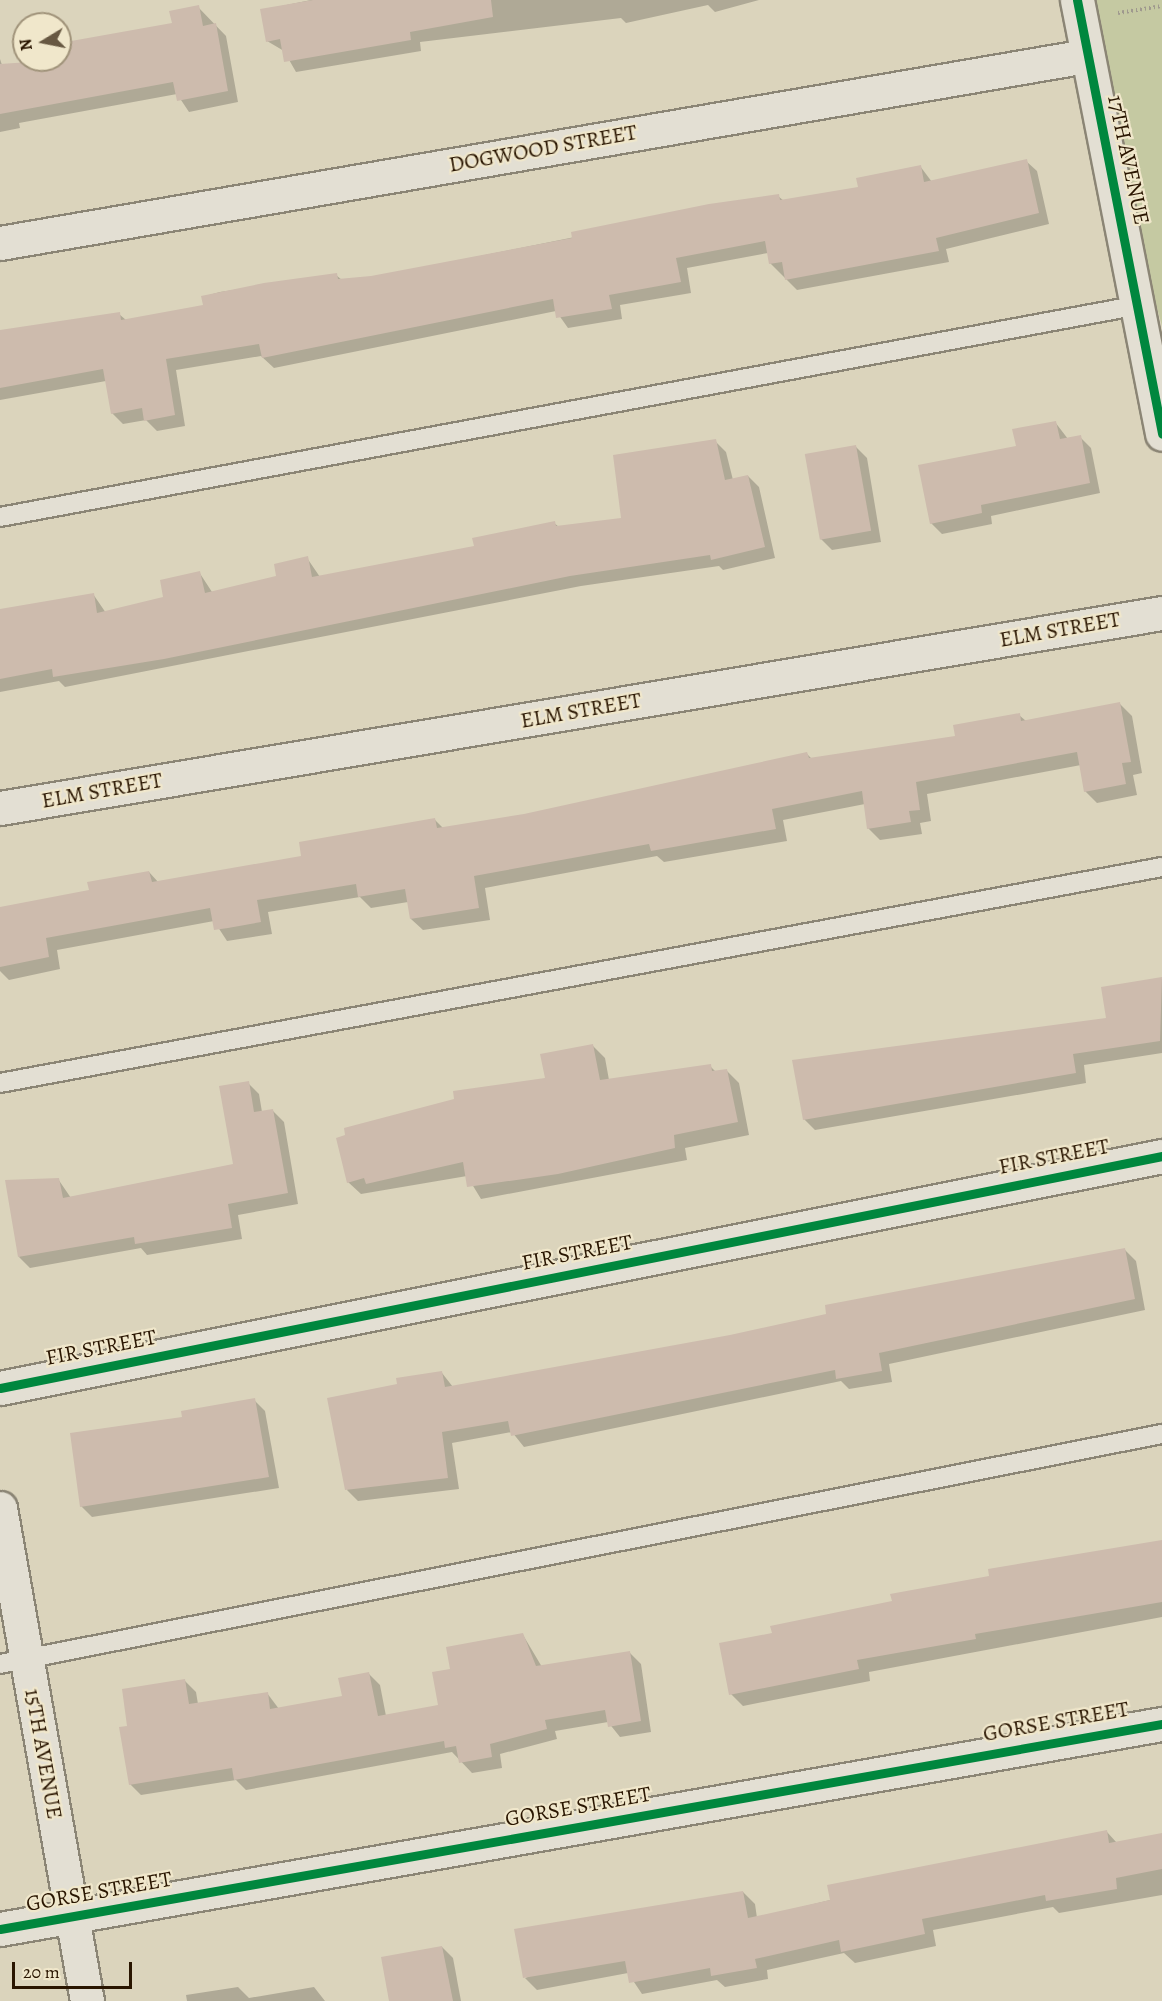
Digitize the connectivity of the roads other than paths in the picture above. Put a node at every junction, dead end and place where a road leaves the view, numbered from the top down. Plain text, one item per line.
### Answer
1 (1079, 9) edge
2 (1086, 56) junction
3 (0, 243) edge
4 (1139, 305) junction
5 (1162, 434) edge
6 (0, 517) edge
7 (1162, 613) edge
8 (0, 808) edge
9 (1162, 867) edge
10 (0, 1083) edge
11 (1162, 1156) edge
12 (0, 1388) edge
13 (1162, 1434) edge
14 (0, 1508) edge
15 (14, 1662) edge
16 (1162, 1724) edge
17 (71, 1917) junction
18 (0, 1929) edge
19 (87, 2001) edge

1 - 2 street, 17TH AVENUE
2 - 3 street, DOGWOOD STREET
2 - 4 street, 17TH AVENUE
4 - 5 street, 17TH AVENUE
4 - 6 lane
7 - 8 street, ELM STREET
9 - 10 lane
11 - 12 street, FIR STREET
13 - 15 lane
14 - 15 street, 15TH AVENUE
15 - 17 street, 15TH AVENUE
16 - 17 street, GORSE STREET
17 - 18 street, GORSE STREET
17 - 19 street, 15TH AVENUE

